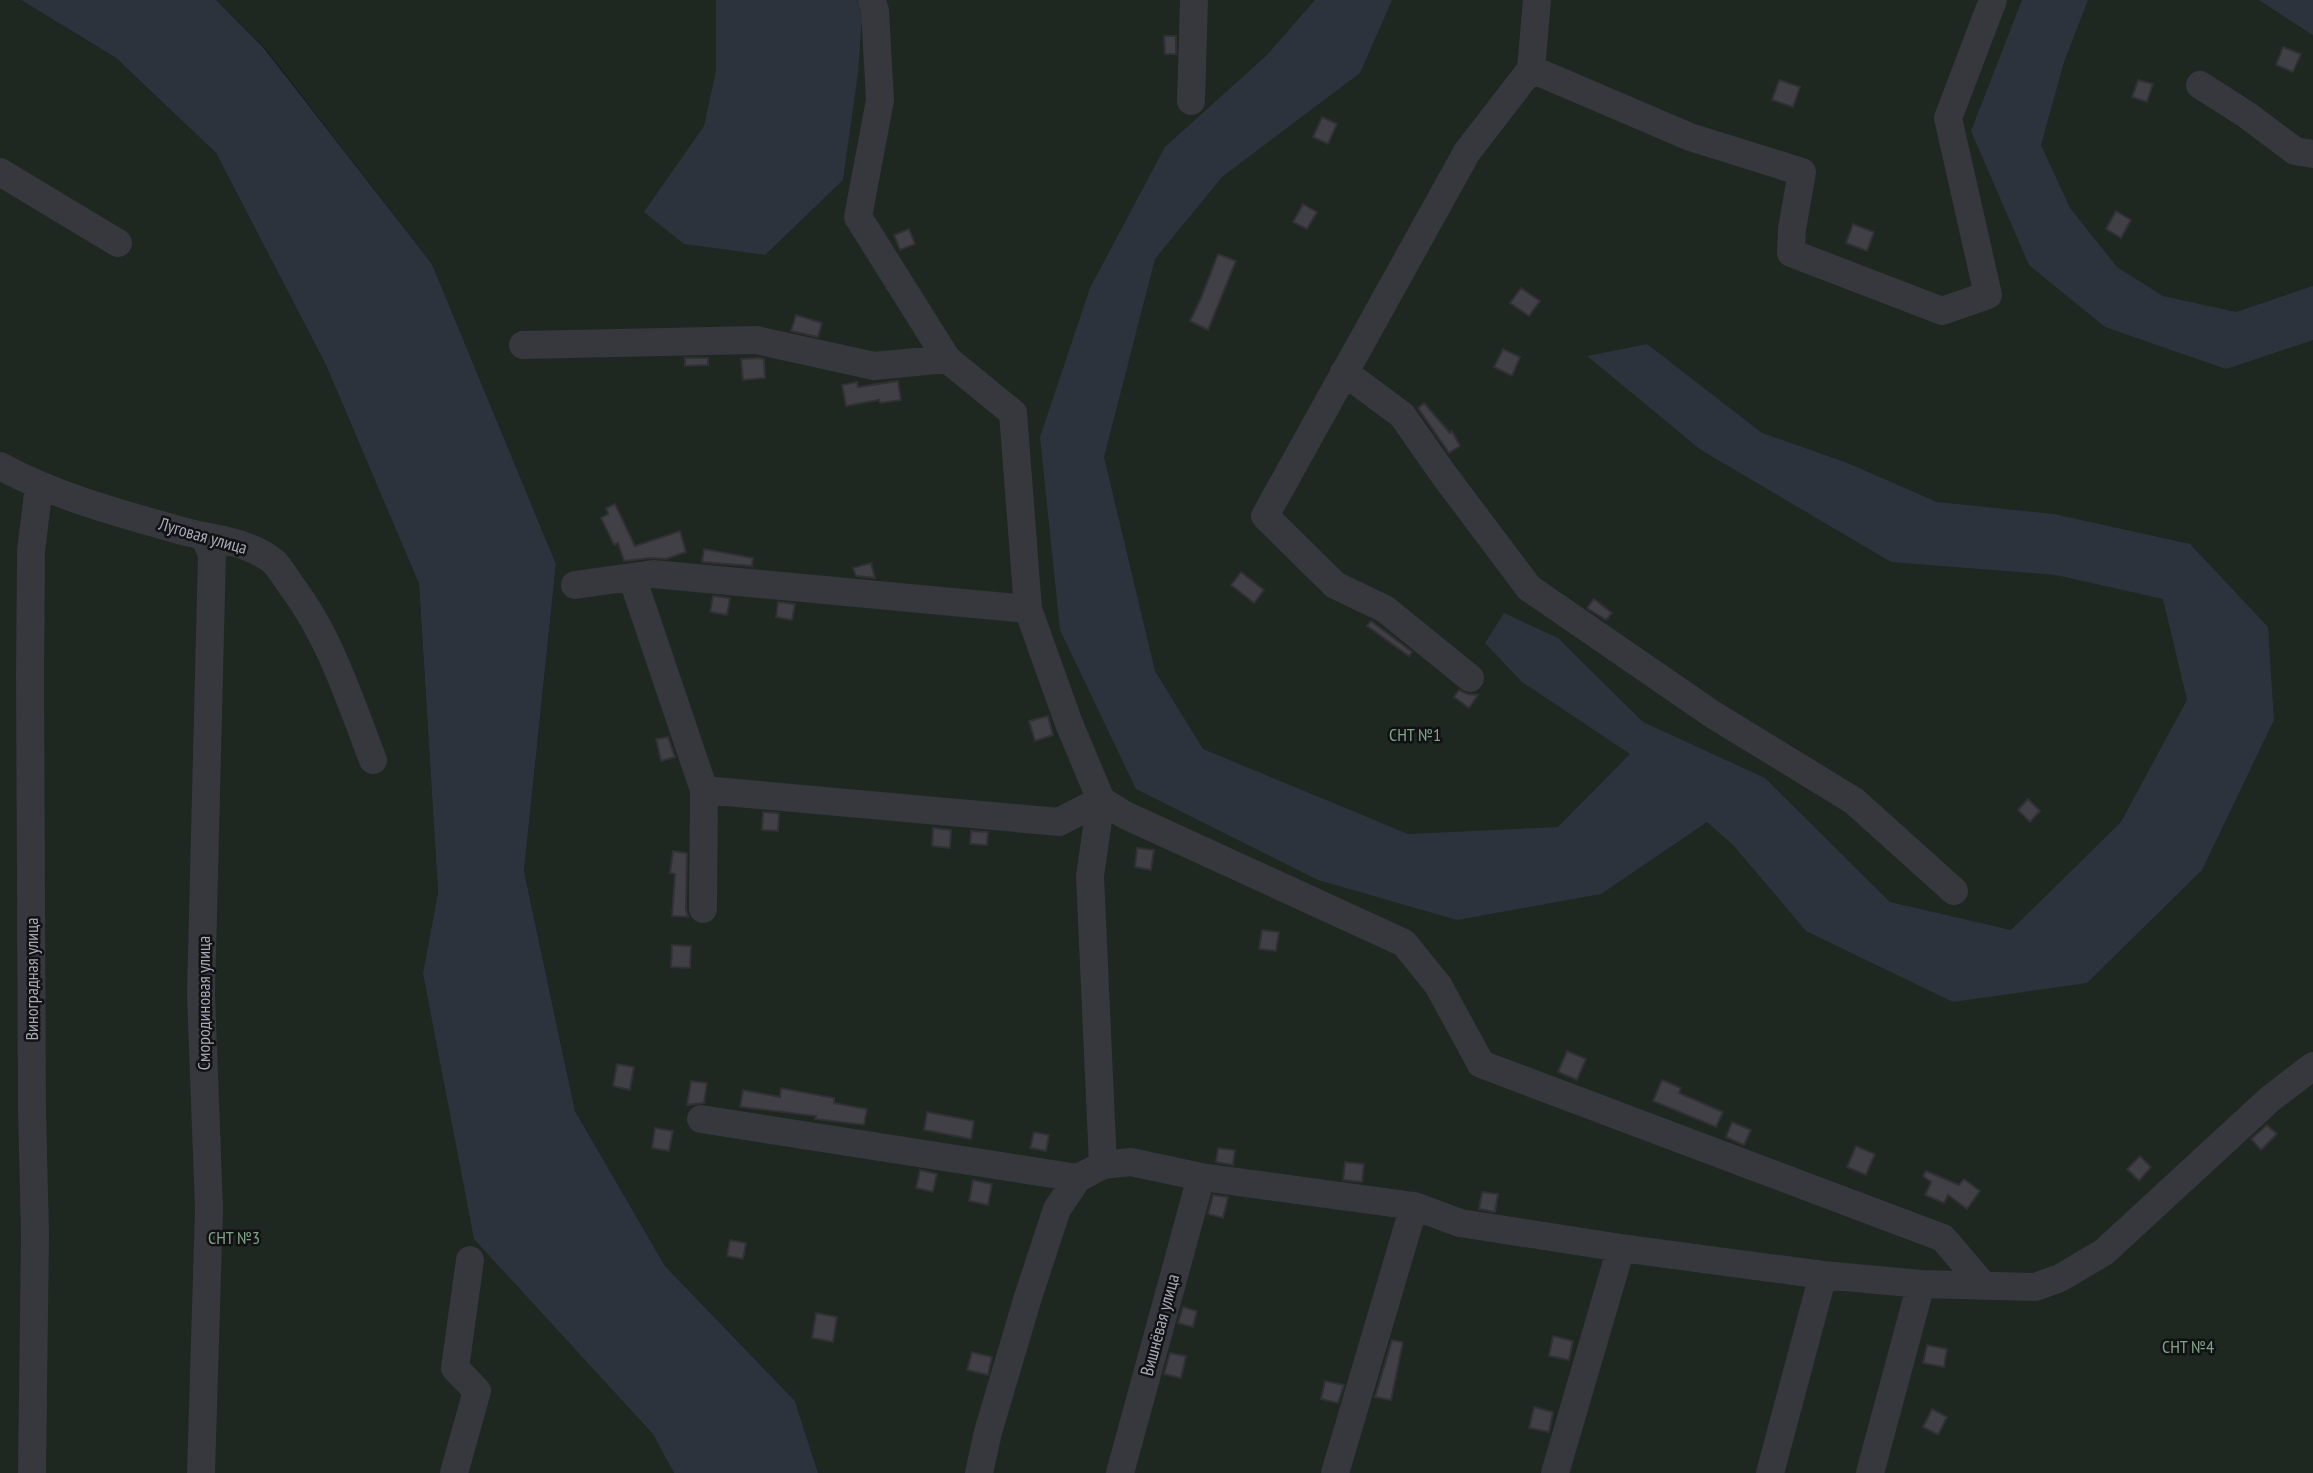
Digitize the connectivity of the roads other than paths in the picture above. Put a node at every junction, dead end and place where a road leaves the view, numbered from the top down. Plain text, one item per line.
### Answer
1 (872, 0) edge
2 (1194, 0) edge
3 (1537, 0) edge
4 (1993, 0) edge
5 (1531, 69) junction
6 (2200, 85) dead end
7 (1191, 102) dead end
8 (2313, 153) edge
9 (0, 172) edge
10 (118, 243) dead end
11 (523, 345) dead end
12 (947, 359) junction
13 (1344, 372) junction
14 (0, 467) edge
15 (39, 486) junction
16 (204, 536) junction
17 (632, 577) junction
18 (575, 585) dead end
19 (1028, 610) junction
20 (1470, 678) dead end
21 (373, 760) dead end
22 (704, 790) junction
23 (1101, 800) junction
24 (1954, 891) dead end
25 (703, 909) dead end
26 (2313, 1066) edge
27 (702, 1119) dead end
28 (1091, 1171) junction
29 (1201, 1177) junction
30 (1414, 1206) junction
31 (1621, 1248) junction
32 (470, 1260) dead end
33 (1823, 1275) junction
34 (1921, 1284) junction
35 (1983, 1285) junction
36 (32, 1473) edge
37 (201, 1473) edge
38 (454, 1473) edge
39 (979, 1473) edge
40 (1120, 1473) edge
41 (1335, 1473) edge
42 (1555, 1473) edge
43 (1770, 1473) edge
44 (1870, 1473) edge

1 - 12 street
2 - 7 street
3 - 5 street
4 - 5 street
5 - 13 street
6 - 8 street
9 - 10 street
11 - 12 street
12 - 19 street
13 - 20 street
13 - 24 street
14 - 15 street, Луговая улица
15 - 16 street, Луговая улица
15 - 36 street, Виноградная улица
16 - 21 street, Луговая улица
16 - 37 street, Смородиновая улица
17 - 18 street
17 - 19 street
17 - 22 street
19 - 23 street
22 - 23 street
22 - 25 street
23 - 28 street
23 - 35 street
26 - 35 street
27 - 28 street
28 - 29 street
28 - 39 street
29 - 30 street
29 - 40 street, Вишнёвая улица
30 - 31 street
30 - 41 street
31 - 33 street
31 - 42 street
32 - 38 street
33 - 34 street
33 - 43 street
34 - 35 street
34 - 44 street

